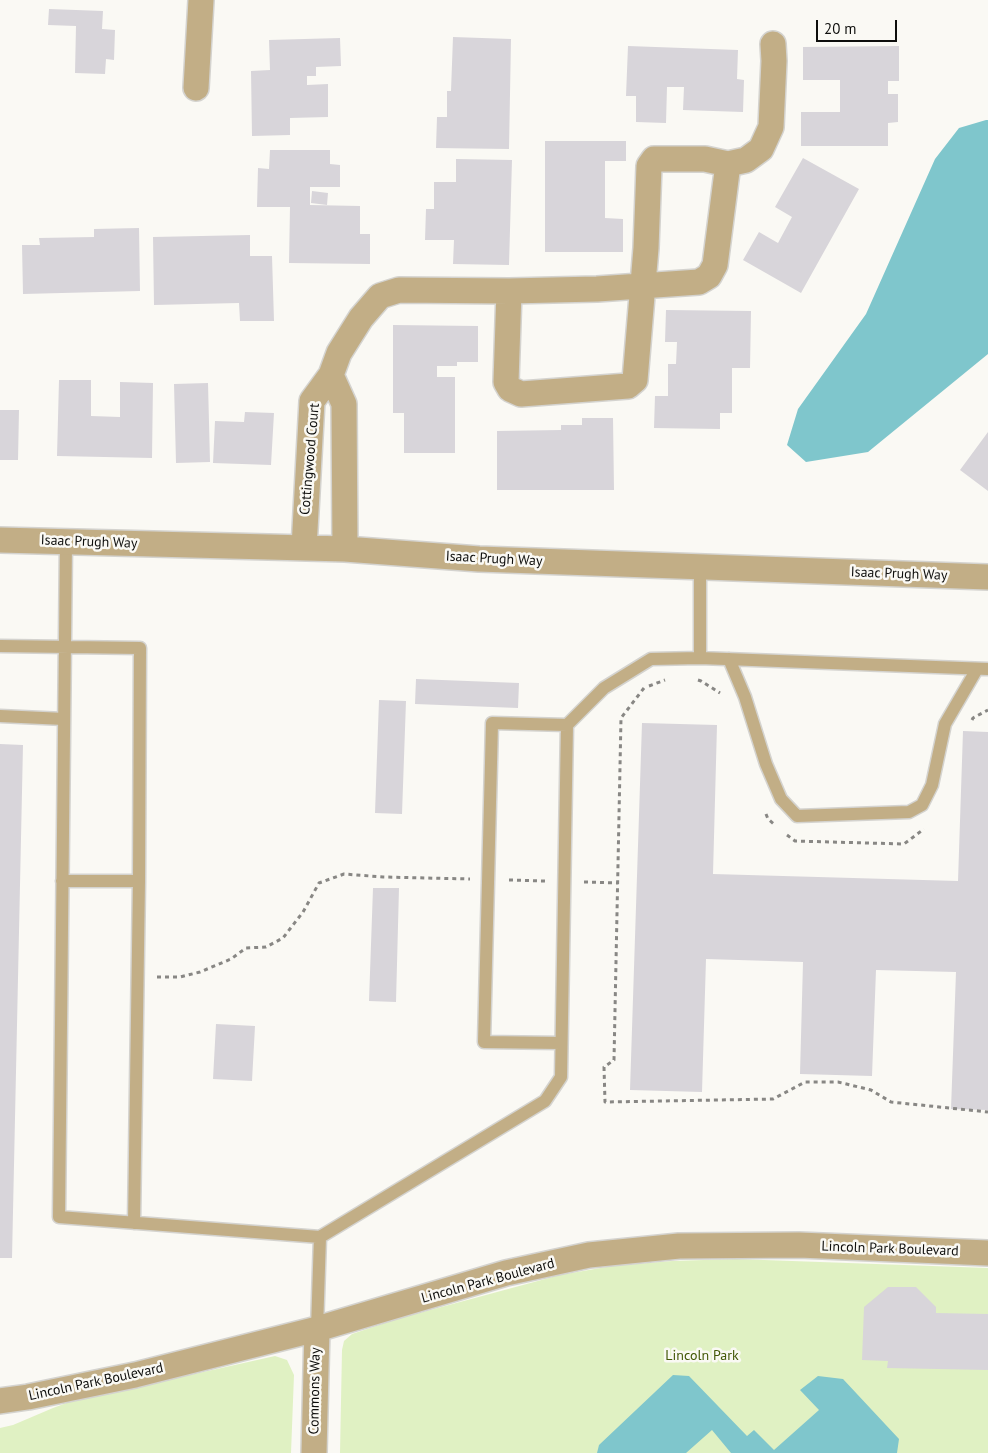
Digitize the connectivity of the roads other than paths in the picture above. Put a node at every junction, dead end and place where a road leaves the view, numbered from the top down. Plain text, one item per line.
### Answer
1 (201, 0) edge
2 (773, 44) dead end
3 (196, 88) dead end
4 (728, 164) junction
5 (642, 286) junction
6 (509, 290) junction
7 (331, 375) junction
8 (0, 540) edge
9 (66, 542) junction
10 (304, 548) junction
11 (345, 550) junction
12 (700, 567) junction
13 (988, 577) edge
14 (0, 646) edge
15 (65, 648) junction
16 (700, 658) junction
17 (729, 659) junction
18 (982, 669) edge
19 (0, 716) edge
20 (64, 718) junction
21 (567, 725) junction
22 (62, 881) junction
23 (139, 881) junction
24 (561, 1043) junction
25 (134, 1223) junction
26 (320, 1237) junction
27 (988, 1253) edge
28 (317, 1329) junction
29 (0, 1401) edge
30 (314, 1453) edge

1 - 3 street
2 - 4 street
4 - 5 street, Cottingwood Court
4 - 5 street
5 - 6 street, Cottingwood Court
5 - 6 street
6 - 7 street, Cottingwood Court
7 - 10 street, Cottingwood Court
7 - 11 street, Cottingwood Court
8 - 9 street, Isaac Prugh Way
9 - 10 street, Isaac Prugh Way
9 - 15 lane
10 - 11 street, Isaac Prugh Way
11 - 12 street, Isaac Prugh Way
12 - 13 street, Isaac Prugh Way
12 - 16 lane
14 - 15 lane
15 - 20 lane
15 - 23 lane
16 - 17 lane
16 - 21 lane
17 - 18 lane
17 - 18 lane
19 - 20 lane
20 - 22 lane
21 - 24 lane
21 - 24 lane
22 - 23 lane
22 - 25 lane
23 - 25 lane
24 - 26 lane
25 - 26 lane
26 - 28 lane
27 - 28 street, Lincoln Park Boulevard
28 - 29 street, Lincoln Park Boulevard
28 - 30 street, Commons Way

